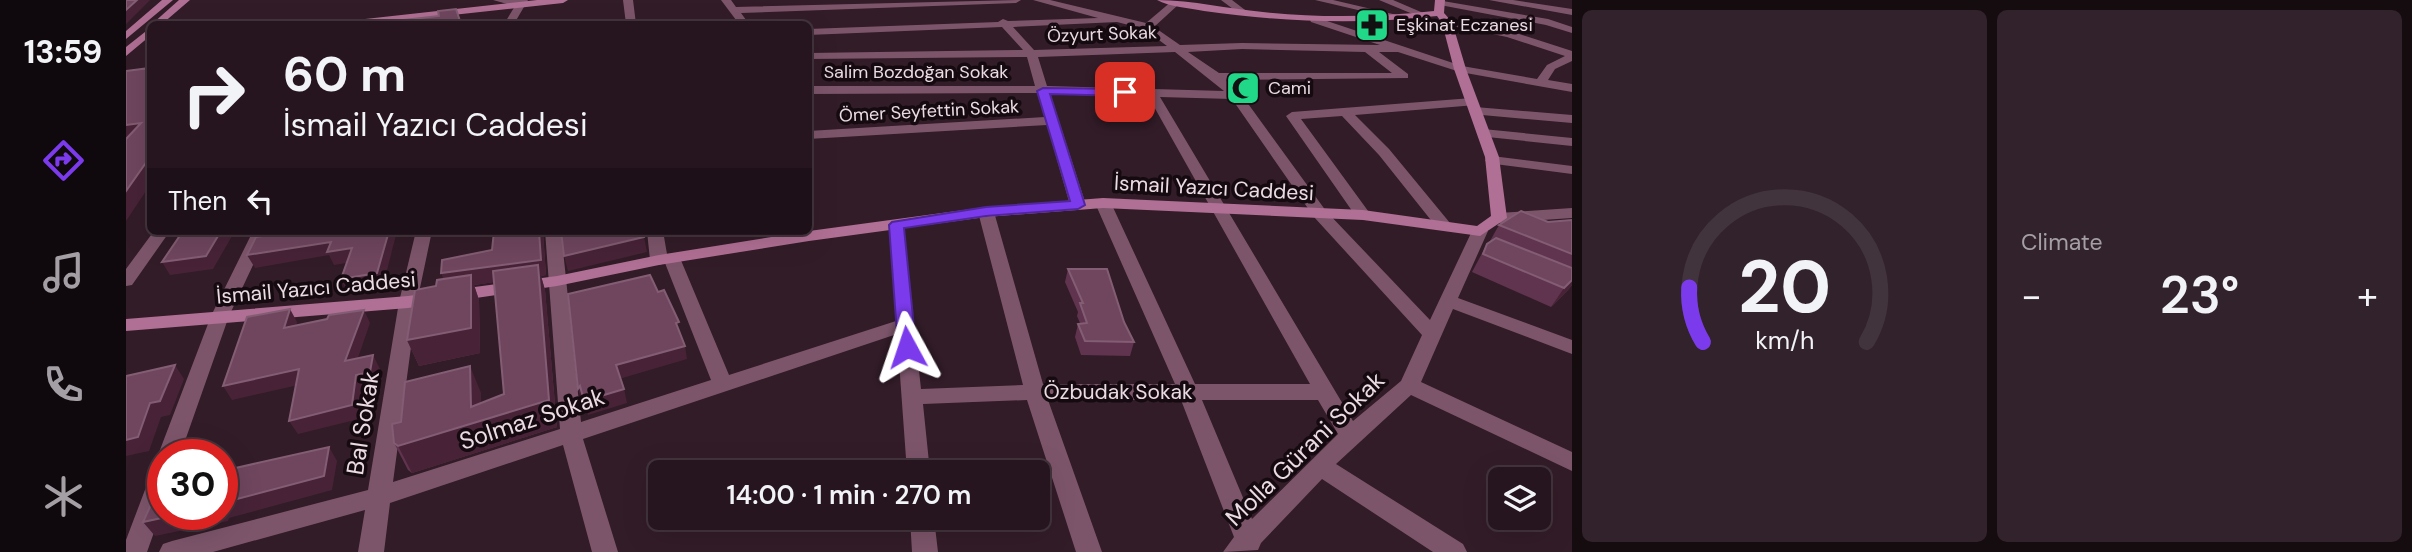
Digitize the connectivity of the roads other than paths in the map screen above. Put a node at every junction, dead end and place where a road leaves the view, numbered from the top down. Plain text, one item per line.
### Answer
1 (167, 0) edge
2 (185, 0) edge
3 (498, 0) edge
4 (563, 0) edge
5 (628, 0) edge
6 (726, 0) edge
7 (1016, 0) edge
8 (1038, 0) edge
9 (1226, 0) edge
10 (1320, 0) edge
11 (1384, 0) edge
12 (1494, 0) edge
13 (968, 1) edge
14 (1168, 1) edge
15 (521, 2) edge
16 (1533, 3) edge
17 (1546, 8) junction
18 (734, 10) junction
19 (1438, 10) edge
20 (1572, 12) edge
21 (1244, 13) junction
22 (1405, 18) junction
23 (1115, 20) junction
24 (1315, 20) junction
25 (161, 21) edge
26 (391, 21) edge
27 (511, 21) edge
28 (631, 21) edge
29 (742, 21) edge
30 (1548, 22) junction
31 (1009, 26) junction
32 (1148, 27) junction
33 (1572, 30) edge
34 (812, 32) edge
35 (147, 34) edge
36 (126, 36) edge
37 (1179, 49) junction
38 (1396, 49) junction
39 (1369, 50) junction
40 (126, 53) edge
41 (1031, 53) junction
42 (812, 55) edge
43 (1572, 56) edge
44 (1460, 69) junction
45 (1216, 77) junction
46 (1540, 83) junction
47 (1572, 88) edge
48 (812, 90) edge
49 (1043, 91) junction
50 (1153, 93) junction
51 (1234, 95) junction
52 (1473, 106) junction
53 (1346, 113) junction
54 (1572, 119) edge
55 (1051, 121) junction
56 (1483, 133) junction
57 (812, 135) edge
58 (1572, 142) edge
59 (1492, 160) junction
60 (1572, 170) edge
61 (1103, 203) junction
62 (1078, 205) junction
63 (1217, 209) junction
64 (986, 212) junction
65 (1572, 213) edge
66 (1320, 214) junction
67 (1363, 215) junction
68 (1499, 218) junction
69 (897, 225) junction
70 (1444, 226) junction
71 (812, 234) edge
72 (159, 235) edge
73 (259, 235) edge
74 (424, 235) edge
75 (552, 235) edge
76 (657, 235) edge
77 (802, 235) edge
78 (1480, 241) junction
79 (666, 259) junction
80 (126, 281) edge
81 (557, 281) junction
82 (1446, 300) junction
83 (408, 302) junction
84 (220, 316) junction
85 (126, 325) edge
86 (905, 325) junction
87 (1433, 335) junction
88 (1572, 347) edge
89 (723, 384) junction
90 (1409, 385) junction
91 (1188, 391) junction
92 (1035, 392) junction
93 (1325, 393) junction
94 (911, 397) junction
95 (571, 434) junction
96 (1350, 436) junction
97 (175, 439) edge
98 (917, 460) edge
99 (1572, 462) edge
100 (1322, 467) junction
101 (378, 497) junction
102 (147, 517) edge
103 (923, 530) edge
104 (1242, 547) edge
105 (134, 552) edge
106 (172, 552) edge
107 (371, 552) edge
108 (605, 552) edge
109 (925, 552) edge
110 (1089, 552) edge
111 (1454, 552) edge

1 - 36 street
2 - 25 street
3 - 15 street
4 - 15 street
5 - 28 street
6 - 18 street
7 - 13 street
8 - 23 street
9 - 21 street
10 - 22 street
11 - 19 street
12 - 16 street
13 - 18 street
13 - 31 street
14 - 21 street
14 - 32 street
15 - 26 street
15 - 27 street
16 - 17 street
17 - 20 street
17 - 30 street
18 - 29 street
19 - 22 street
19 - 30 street
19 - 43 street
19 - 44 street
21 - 24 street
22 - 24 street
23 - 31 street
23 - 32 street
24 - 38 street
30 - 33 street
31 - 34 street
31 - 41 street
32 - 37 street
35 - 40 street
37 - 39 street, Özyurt Sokak
37 - 41 street, Özyurt Sokak
37 - 45 street
38 - 39 street, Özyurt Sokak
38 - 44 street
39 - 45 street
41 - 42 street, Özyurt Sokak
41 - 49 street
43 - 46 street
44 - 46 street
44 - 52 street
45 - 51 street
46 - 47 street
48 - 49 street, Salim Bozdoğan Sokak
49 - 50 street, Salim Bozdoğan Sokak
49 - 55 street
50 - 51 street, Salim Bozdoğan Sokak
50 - 63 street
51 - 66 street
52 - 53 street
52 - 54 street
52 - 56 street
53 - 67 street
53 - 70 street
55 - 57 street, Ömer Seyfettin Sokak
55 - 62 street
56 - 58 street
56 - 59 street
59 - 60 street
59 - 68 street
61 - 62 street, İsmail Yazıcı Caddesi
61 - 63 street, İsmail Yazıcı Caddesi
61 - 91 street
62 - 64 street, İsmail Yazıcı Caddesi
63 - 66 street, İsmail Yazıcı Caddesi
63 - 93 street
64 - 69 street, İsmail Yazıcı Caddesi
64 - 92 street
65 - 68 street
66 - 67 street, İsmail Yazıcı Caddesi
66 - 87 street
67 - 70 street, İsmail Yazıcı Caddesi
68 - 78 street
69 - 71 street, İsmail Yazıcı Caddesi
69 - 86 street
70 - 78 street, İsmail Yazıcı Caddesi
72 - 80 street
73 - 84 street
74 - 83 street, Bal Sokak
75 - 81 street
76 - 79 street
77 - 79 street, İsmail Yazıcı Caddesi
78 - 82 street, Molla Gürani Sokak
79 - 81 street, İsmail Yazıcı Caddesi
79 - 89 street
81 - 83 street, İsmail Yazıcı Caddesi
81 - 95 street
82 - 87 street, Molla Gürani Sokak
82 - 88 street
83 - 84 street, İsmail Yazıcı Caddesi
83 - 101 street, Bal Sokak
84 - 85 street, İsmail Yazıcı Caddesi
84 - 97 street
86 - 89 street, Solmaz Sokak
86 - 94 street
87 - 90 street, Molla Gürani Sokak
89 - 95 street, Solmaz Sokak
90 - 96 street, Molla Gürani Sokak
90 - 99 street
91 - 92 street, Özbudak Sokak
91 - 93 street, Özbudak Sokak
91 - 104 street
92 - 94 street, Özbudak Sokak
92 - 110 street
93 - 96 street
94 - 98 street
95 - 101 street, Solmaz Sokak
95 - 108 street
96 - 100 street, Molla Gürani Sokak
100 - 104 street, Molla Gürani Sokak
100 - 111 street
101 - 106 street, Solmaz Sokak
101 - 107 street, Bal Sokak
102 - 105 street
103 - 109 street

